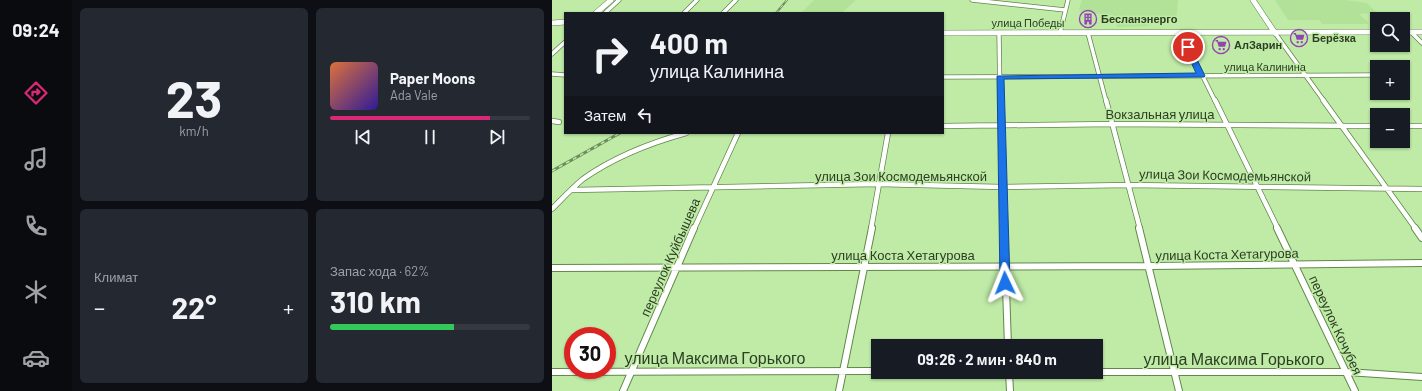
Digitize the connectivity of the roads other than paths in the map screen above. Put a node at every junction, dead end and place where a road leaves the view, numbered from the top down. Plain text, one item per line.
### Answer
1 (611, 0) edge
2 (619, 0) edge
3 (698, 0) edge
4 (736, 0) edge
5 (972, 0) edge
6 (1068, 0) edge
7 (1253, 0) edge
8 (1065, 10) junction
9 (597, 12) edge
10 (606, 12) edge
11 (685, 12) edge
12 (724, 12) edge
13 (564, 22) edge
14 (552, 23) edge
15 (1060, 32) junction
16 (1181, 32) junction
17 (1370, 32) edge
18 (1411, 32) joint
19 (1422, 32) edge
20 (944, 33) edge
21 (998, 33) junction
22 (1088, 33) junction
23 (1276, 33) junction
24 (564, 43) edge
25 (1422, 43) edge
26 (552, 54) edge
27 (552, 74) edge
28 (564, 75) edge
29 (1370, 75) edge
30 (1201, 76) junction
31 (1305, 76) junction
32 (944, 77) edge
33 (1000, 77) junction
34 (1100, 77) junction
35 (552, 122) edge
36 (559, 122) dead end
37 (1113, 124) junction
38 (1000, 125) junction
39 (1226, 125) junction
40 (944, 126) edge
41 (1343, 126) junction
42 (1370, 126) edge
43 (1410, 126) edge
44 (1422, 126) edge
45 (682, 134) edge
46 (738, 134) edge
47 (888, 134) edge
48 (878, 184) junction
49 (1129, 185) junction
50 (1256, 186) junction
51 (1002, 187) junction
52 (713, 188) junction
53 (1387, 188) junction
54 (1422, 189) edge
55 (572, 190) junction
56 (552, 209) edge
57 (1422, 238) edge
58 (1422, 263) edge
59 (1295, 264) junction
60 (677, 266) junction
61 (865, 266) junction
62 (1150, 266) junction
63 (1004, 267) junction
64 (552, 268) edge
65 (1008, 339) edge
66 (843, 371) junction
67 (871, 371) edge
68 (552, 372) edge
69 (1103, 372) edge
70 (1346, 372) junction
71 (632, 373) junction
72 (1175, 373) junction
73 (1422, 377) edge
74 (1009, 379) edge
75 (623, 391) edge
76 (839, 391) edge
77 (1010, 391) edge
78 (1179, 391) edge
79 (1355, 391) edge

1 - 9 main road
2 - 10 street
3 - 11 street
4 - 12 street
5 - 8 street
6 - 8 street
7 - 23 main road
8 - 15 street
13 - 14 main road
15 - 21 main road, улица Победы
15 - 22 main road, улица Победы
16 - 22 main road, улица Победы
16 - 23 main road, улица Победы
16 - 30 street, переулок Кочубея
17 - 23 main road, улица Победы
18 - 19 main road
18 - 25 street
20 - 21 main road, улица Победы
21 - 33 street
22 - 34 street
23 - 31 street
24 - 26 street
27 - 28 street
29 - 31 street, улица Калинина
30 - 31 street, улица Калинина
30 - 34 street, улица Калинина
30 - 39 street, переулок Кочубея
31 - 41 street
32 - 33 street, улица Калинина
33 - 34 street, улица Калинина
33 - 38 street
34 - 37 street
35 - 36 street
37 - 38 street, Вокзальная улица
37 - 39 street, Вокзальная улица
37 - 49 street
38 - 40 street, Вокзальная улица
38 - 51 street
39 - 41 street, Вокзальная улица
39 - 50 street, переулок Кочубея
41 - 42 street, Вокзальная улица
41 - 53 street
43 - 44 street
45 - 55 street
46 - 52 street, переулок Куйбышева
47 - 48 street
48 - 51 street, улица Зои Космодемьянской
48 - 52 street, улица Зои Космодемьянской
48 - 61 street
49 - 50 street, улица Зои Космодемьянской
49 - 51 street, улица Зои Космодемьянской
49 - 62 street
50 - 53 street, улица Зои Космодемьянской
50 - 59 street, переулок Кочубея
51 - 63 street
52 - 55 street, улица Зои Космодемьянской
52 - 60 street, переулок Куйбышева
53 - 54 street, улица Зои Космодемьянской
53 - 57 street
55 - 56 street
58 - 59 street, улица Коста Хетагурова
59 - 62 street, улица Коста Хетагурова
59 - 70 street, переулок Кочубея
60 - 61 street, улица Коста Хетагурова
60 - 64 street, улица Коста Хетагурова
60 - 71 street, переулок Куйбышева
61 - 63 street, улица Коста Хетагурова
61 - 66 street
62 - 63 street, улица Коста Хетагурова
62 - 72 street
63 - 65 street
66 - 67 street, улица Максима Горького
66 - 71 street, улица Максима Горького
66 - 76 street
68 - 71 street, улица Максима Горького
69 - 72 street, улица Максима Горького
70 - 72 street, улица Максима Горького
70 - 73 street, улица Максима Горького
70 - 79 street, переулок Кочубея
71 - 75 street, переулок Куйбышева
72 - 78 street
74 - 77 street

